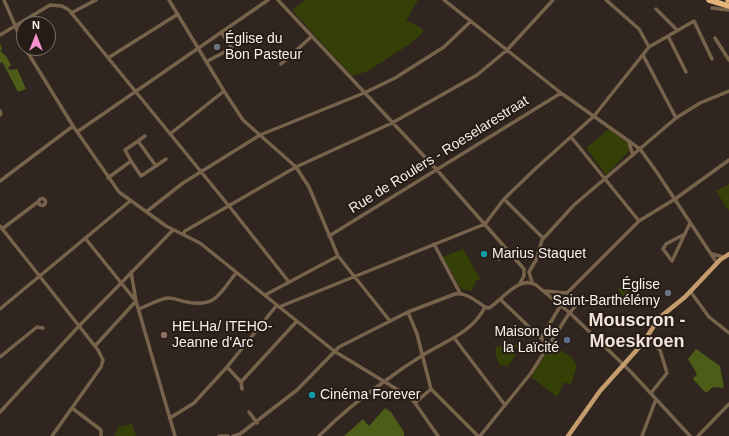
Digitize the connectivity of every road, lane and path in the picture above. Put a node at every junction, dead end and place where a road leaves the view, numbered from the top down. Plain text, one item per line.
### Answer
1 (4, 0) edge
2 (64, 0) edge
3 (96, 0) edge
4 (169, 0) edge
5 (268, 0) edge
6 (278, 0) edge
7 (444, 0) edge
8 (553, 0) edge
9 (606, 0) edge
10 (709, 0) edge
11 (62, 6) junction
12 (729, 6) edge
13 (712, 8) dead end
14 (656, 9) dead end
15 (729, 10) edge
16 (71, 13) junction
17 (178, 14) junction
18 (471, 21) junction
19 (14, 27) junction
20 (677, 30) junction
21 (16, 31) edge
22 (221, 32) junction
23 (0, 35) edge
24 (311, 36) junction
25 (668, 36) junction
26 (715, 38) dead end
27 (649, 47) junction
28 (198, 48) junction
29 (508, 50) junction
30 (643, 55) junction
31 (30, 56) edge
32 (108, 58) junction
33 (712, 59) dead end
34 (729, 60) edge
35 (206, 62) junction
36 (281, 64) dead end
37 (686, 72) dead end
38 (224, 91) junction
39 (729, 91) edge
40 (134, 92) junction
41 (364, 93) junction
42 (561, 93) junction
43 (0, 111) edge
44 (0, 116) edge
45 (594, 116) junction
46 (676, 118) junction
47 (392, 123) junction
48 (73, 126) junction
49 (77, 132) junction
50 (170, 134) junction
51 (260, 134) junction
52 (145, 136) dead end
53 (622, 136) junction
54 (571, 137) junction
55 (138, 141) junction
56 (640, 150) junction
57 (633, 155) junction
58 (166, 159) dead end
59 (729, 160) edge
60 (131, 161) junction
61 (156, 166) junction
62 (296, 167) junction
63 (437, 170) junction
64 (200, 172) junction
65 (108, 178) junction
66 (1, 179) edge
67 (605, 179) junction
68 (504, 199) junction
69 (675, 199) junction
70 (39, 201) dead end
71 (130, 201) junction
72 (229, 206) junction
73 (146, 212) junction
74 (638, 221) junction
75 (690, 223) junction
76 (485, 224) junction
77 (1, 227) edge
78 (173, 230) junction
79 (183, 234) junction
80 (683, 235) junction
81 (329, 236) junction
82 (84, 238) junction
83 (543, 238) junction
84 (434, 244) junction
85 (508, 250) junction
86 (712, 254) junction
87 (729, 254) edge
88 (338, 256) junction
89 (499, 259) dead end
90 (720, 260) junction
91 (524, 269) junction
92 (530, 270) junction
93 (131, 272) junction
94 (236, 273) junction
95 (39, 276) junction
96 (353, 277) junction
97 (232, 278) junction
98 (243, 279) junction
99 (121, 282) junction
100 (289, 282) junction
101 (532, 282) junction
102 (519, 283) junction
103 (544, 291) junction
104 (690, 291) junction
105 (460, 293) junction
106 (265, 295) junction
107 (501, 300) junction
108 (136, 301) junction
109 (578, 303) dead end
110 (561, 305) junction
111 (278, 306) junction
112 (485, 307) junction
113 (0, 309) edge
114 (139, 309) junction
115 (408, 312) junction
116 (569, 313) junction
117 (297, 321) junction
118 (390, 321) junction
119 (79, 326) junction
120 (44, 328) dead end
121 (729, 333) edge
122 (541, 338) junction
123 (646, 338) junction
124 (455, 339) junction
125 (548, 345) junction
126 (95, 346) junction
127 (334, 351) junction
128 (1, 355) edge
129 (423, 355) junction
130 (624, 366) junction
131 (227, 367) junction
132 (385, 381) junction
133 (241, 382) junction
134 (242, 388) dead end
135 (431, 389) junction
136 (651, 393) junction
137 (656, 399) junction
138 (415, 403) junction
139 (505, 405) junction
140 (728, 406) edge
141 (72, 408) junction
142 (0, 412) edge
143 (249, 412) dead end
144 (170, 418) junction
145 (257, 423) junction
146 (239, 435) edge
147 (52, 436) edge
148 (101, 436) edge
149 (175, 436) edge
150 (219, 436) edge
151 (228, 436) edge
152 (233, 436) edge
153 (320, 436) edge
154 (438, 436) edge
155 (479, 436) edge
156 (568, 436) edge
157 (642, 436) edge
158 (690, 436) edge
159 (698, 436) edge

1 - 19 street
2 - 11 street
3 - 16 street
4 - 17 street
5 - 22 street
6 - 24 street
7 - 18 street
8 - 29 street
9 - 27 street
10 - 12 highway
11 - 16 street
11 - 19 street
13 - 15 street
14 - 20 street
16 - 32 street
17 - 28 street
17 - 32 street
18 - 29 street
18 - 41 street
19 - 21 street
19 - 23 street
20 - 25 street
20 - 33 street
22 - 28 street
22 - 35 street
24 - 36 street
24 - 41 street
25 - 27 street
25 - 37 street
26 - 34 street
27 - 30 street
28 - 35 street
28 - 40 street
29 - 42 street
29 - 47 street
30 - 45 street
30 - 46 street
31 - 48 street
32 - 40 street
35 - 38 street
38 - 50 street
38 - 51 street
39 - 46 street
40 - 49 street
40 - 50 street
41 - 47 street
41 - 51 street
42 - 45 street
42 - 63 street, Rue de Roulers - Roeselarestraat
43 - 44 street
45 - 53 street
45 - 54 street
46 - 56 street
47 - 62 street
47 - 63 street
48 - 49 street
48 - 66 street
49 - 65 street
50 - 64 street
51 - 62 street
51 - 64 street
52 - 55 street
53 - 56 street
53 - 57 street
54 - 67 street
54 - 68 street
55 - 60 street
55 - 61 street
56 - 57 street
56 - 69 street
57 - 67 street
58 - 61 street
59 - 69 street
60 - 61 street
60 - 65 street
62 - 72 street
62 - 81 street
63 - 76 street
63 - 81 street, Rue de Roulers - Roeselarestraat
64 - 72 street
64 - 73 street
65 - 71 street
67 - 74 street
67 - 83 street
68 - 76 street
68 - 83 street
69 - 74 street
69 - 75 street
70 - 77 street
71 - 73 street
71 - 82 street
72 - 79 street
72 - 100 street
73 - 78 street
74 - 103 street
75 - 80 street
75 - 86 street
76 - 84 street
76 - 85 street
77 - 95 street
78 - 79 street
78 - 93 street
79 - 94 street
80 - 80 street
81 - 88 street
82 - 95 street
82 - 99 street
83 - 92 street
84 - 96 street
84 - 105 street
85 - 89 street
85 - 91 street
86 - 90 street
86 - 90 street
87 - 90 main road
88 - 96 street
88 - 100 street
90 - 104 main road
91 - 92 street
91 - 102 street
92 - 101 street
93 - 99 street
93 - 108 street
94 - 97 street
94 - 98 street
95 - 113 street
95 - 119 street
96 - 111 street
96 - 118 street
97 - 98 street
97 - 114 street
98 - 106 street
99 - 108 street
99 - 119 street
100 - 106 street
101 - 102 street
101 - 103 street
102 - 107 street
103 - 110 street
104 - 121 street
104 - 123 main road
105 - 112 street
105 - 115 street
106 - 111 street
107 - 112 street
107 - 122 street
108 - 114 street
108 - 126 street
109 - 116 street
110 - 116 street
110 - 122 street
111 - 117 street
111 - 131 street
112 - 124 street
114 - 144 street
115 - 118 street
115 - 129 street
116 - 125 street
116 - 130 street
117 - 127 street
117 - 133 street
118 - 127 street
119 - 126 street
119 - 142 street
120 - 128 street
122 - 125 street
123 - 130 main road
123 - 136 street
124 - 129 street
124 - 139 street
125 - 139 street
126 - 141 street
127 - 132 street
127 - 145 street
129 - 132 street
129 - 135 street
130 - 136 street
130 - 156 main road
131 - 133 street
131 - 144 street
132 - 138 street
132 - 153 street
133 - 134 street
135 - 138 street
135 - 155 street
136 - 137 street
137 - 157 street
137 - 158 street
138 - 154 street
139 - 155 street
140 - 159 street
141 - 147 street
141 - 148 street
143 - 145 street
144 - 149 street
145 - 146 street
146 - 152 street
150 - 151 street

